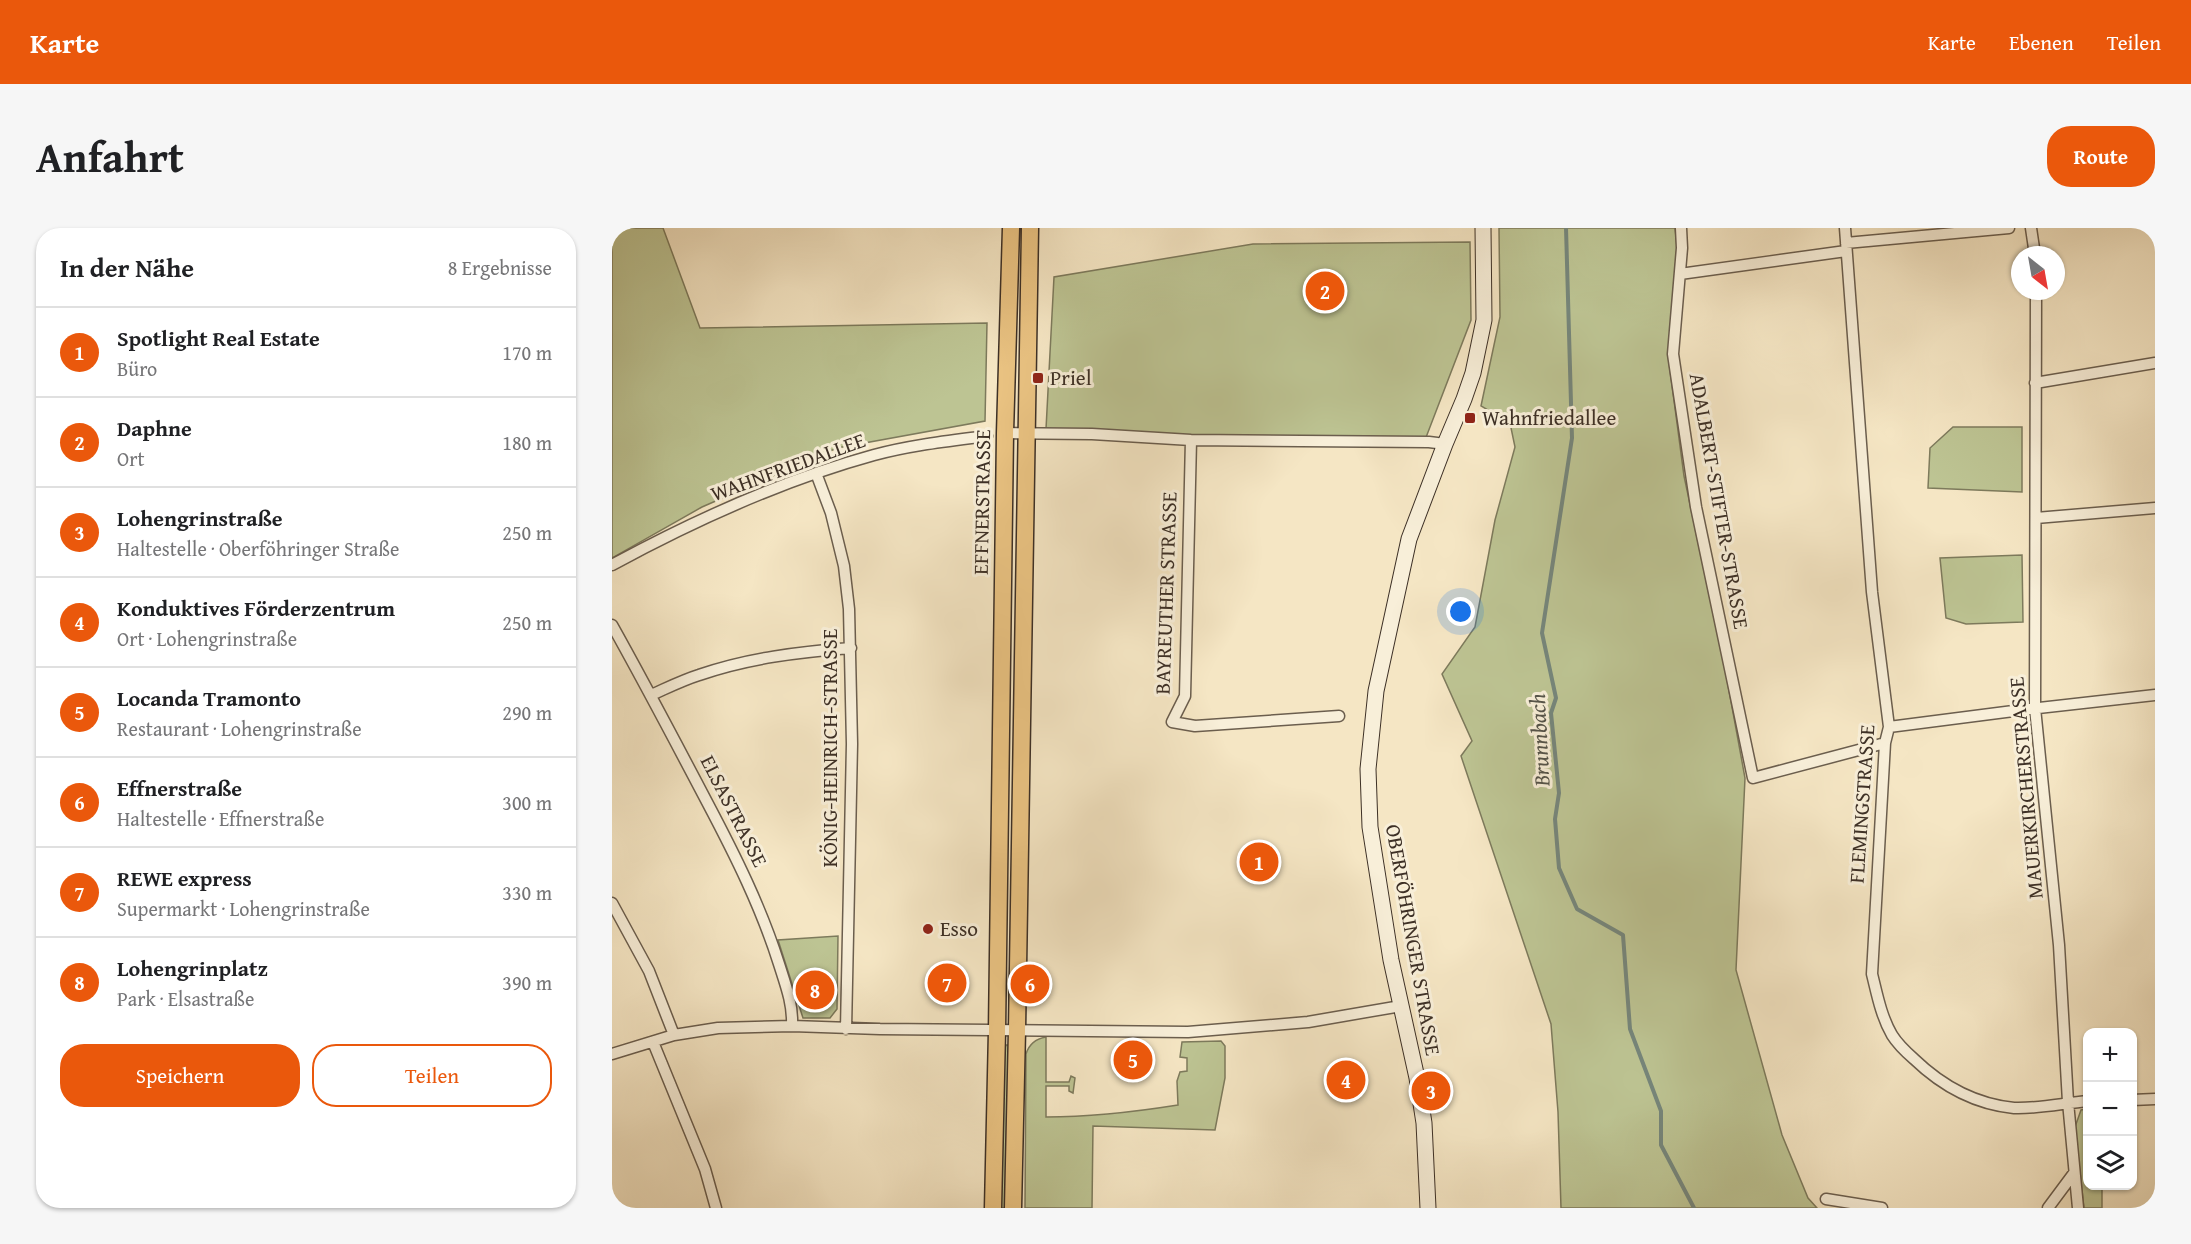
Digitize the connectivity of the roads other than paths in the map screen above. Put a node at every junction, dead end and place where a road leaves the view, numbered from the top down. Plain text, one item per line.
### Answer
1 (1011, 228) edge
2 (1030, 228) edge
3 (1483, 228) edge
4 (1681, 228) edge
5 (1845, 228) edge
6 (2009, 228) edge
7 (2031, 228) edge
8 (2034, 246) edge
9 (1846, 247) junction
10 (1680, 274) junction
11 (2036, 300) edge
12 (2155, 363) edge
13 (2035, 383) junction
14 (1026, 433) junction
15 (1005, 434) junction
16 (987, 436) dead end
17 (1191, 440) junction
18 (1445, 444) junction
19 (816, 473) junction
20 (2155, 508) edge
21 (2036, 518) junction
22 (612, 565) edge
23 (612, 625) edge
24 (851, 648) junction
25 (651, 695) junction
26 (2155, 695) edge
27 (2035, 708) junction
28 (1339, 716) dead end
29 (1889, 727) junction
30 (1885, 742) junction
31 (612, 903) edge
32 (1401, 1006) junction
33 (792, 1026) junction
34 (846, 1029) junction
35 (1017, 1030) junction
36 (997, 1031) junction
37 (674, 1035) junction
38 (653, 1042) junction
39 (612, 1054) edge
40 (2155, 1099) edge
41 (2137, 1100) edge
42 (2083, 1101) edge
43 (2068, 1102) junction
44 (2074, 1173) junction
45 (1826, 1199) dead end
46 (716, 1208) edge
47 (993, 1208) edge
48 (1014, 1208) edge
49 (1428, 1208) edge
50 (1882, 1208) edge
51 (2048, 1208) edge
52 (2078, 1208) edge

1 - 15 main road, EFFNERSTRASSE
2 - 14 main road, EFFNERSTRASSE
3 - 18 main road, OBERFÖHRINGER STRASSE
4 - 10 street, ADALBERT-STIFTER-STRASSE
5 - 9 street, FLEMINGSTRASSE
6 - 9 street
7 - 8 street
9 - 10 street
9 - 29 street, FLEMINGSTRASSE
10 - 30 street, ADALBERT-STIFTER-STRASSE
11 - 13 street, MAUERKIRCHERSTRASSE
12 - 13 street
13 - 21 street, MAUERKIRCHERSTRASSE
14 - 15 street
14 - 17 street
14 - 35 main road, EFFNERSTRASSE
15 - 36 main road, EFFNERSTRASSE
16 - 19 street, WAHNFRIEDALLEE
17 - 18 street
17 - 28 street, BAYREUTHER STRASSE
18 - 32 main road, OBERFÖHRINGER STRASSE
19 - 22 street, WAHNFRIEDALLEE
19 - 24 street, KÖNIG-HEINRICH-STRASSE
20 - 21 street
21 - 27 street, MAUERKIRCHERSTRASSE
23 - 25 street, ELSASTRASSE
24 - 25 street
24 - 34 street, KÖNIG-HEINRICH-STRASSE
25 - 33 street, ELSASTRASSE
26 - 27 street
27 - 29 street
27 - 43 street, MAUERKIRCHERSTRASSE
29 - 30 street, FLEMINGSTRASSE
30 - 43 street, FLEMINGSTRASSE
31 - 37 street
32 - 35 street
32 - 49 main road, OBERFÖHRINGER STRASSE
33 - 34 street
33 - 37 street
34 - 36 street
35 - 36 street
35 - 48 main road, EFFNERSTRASSE
36 - 47 main road, EFFNERSTRASSE
37 - 38 street
38 - 39 street
38 - 46 street
40 - 41 street
42 - 43 street, FLEMINGSTRASSE
43 - 44 street, MAUERKIRCHERSTRASSE
44 - 51 street
44 - 52 street, MAUERKIRCHERSTRASSE
45 - 50 street

